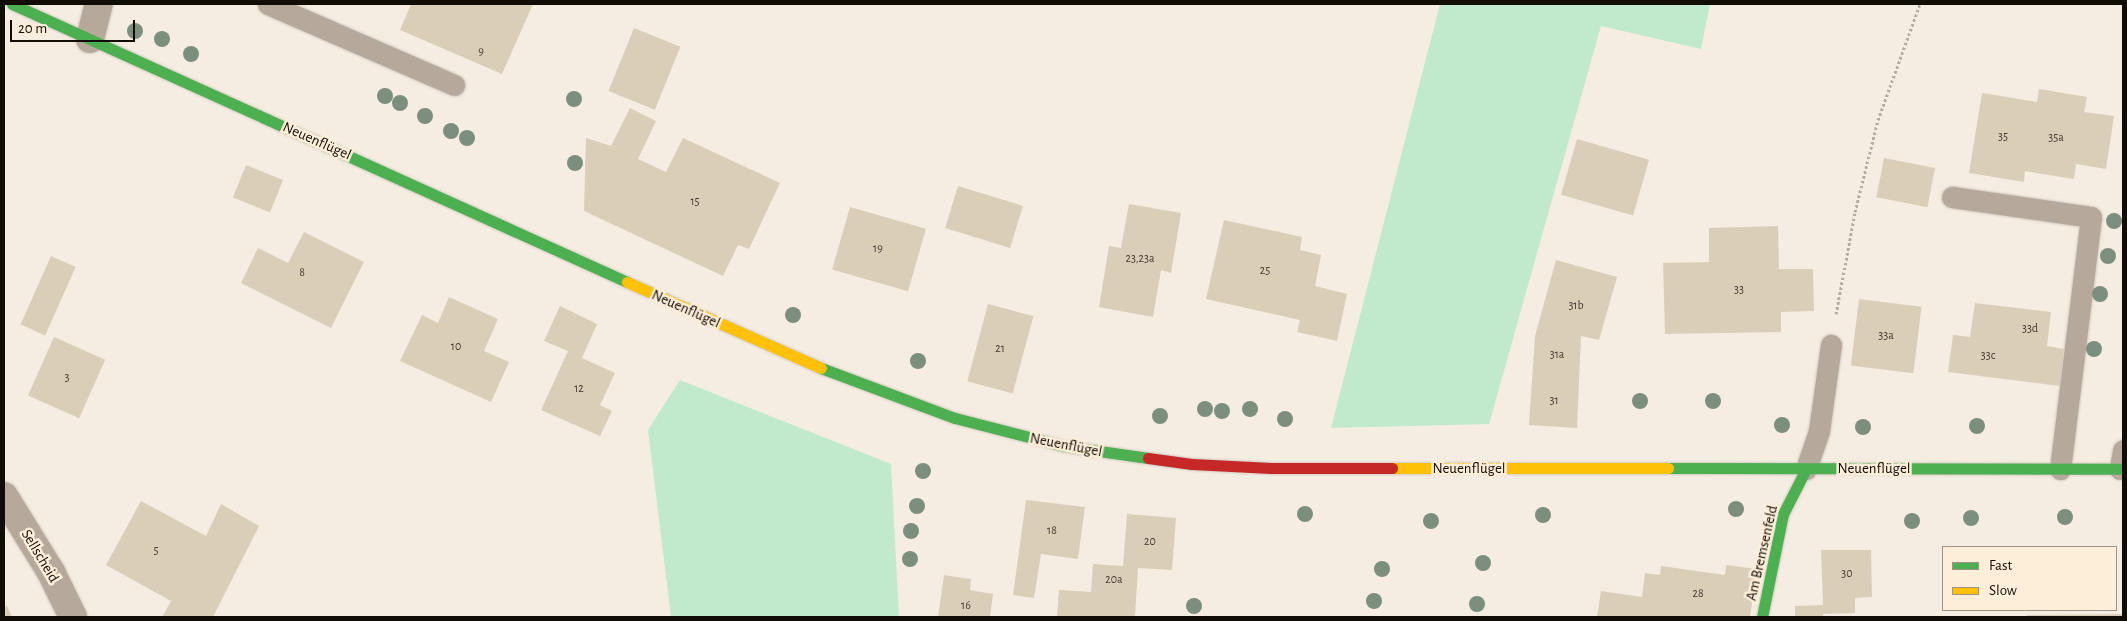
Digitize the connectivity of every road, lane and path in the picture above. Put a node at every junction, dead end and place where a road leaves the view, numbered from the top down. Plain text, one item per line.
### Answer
1 (12, 4) edge
2 (99, 4) edge
3 (268, 4) edge
4 (1920, 4) edge
5 (90, 39) junction
6 (454, 85) dead end
7 (1952, 197) dead end
8 (1831, 345) joint
9 (2122, 463) edge
10 (1806, 469) junction
11 (2060, 469) junction
12 (4, 496) edge
13 (73, 617) edge
14 (1762, 617) edge

1 - 5 main road, Neuenflügel
2 - 5 street
3 - 6 lane
4 - 8 path
5 - 10 main road, Neuenflügel
7 - 11 lane
8 - 10 lane
9 - 11 main road, Neuenflügel
10 - 11 main road, Neuenflügel
10 - 14 main road, Am Bremsenfeld
12 - 13 street, Sellscheid

